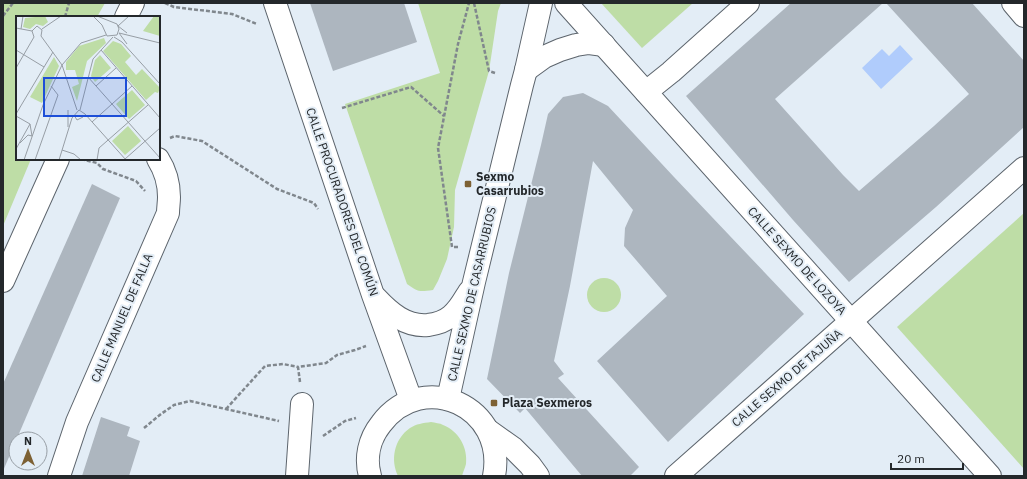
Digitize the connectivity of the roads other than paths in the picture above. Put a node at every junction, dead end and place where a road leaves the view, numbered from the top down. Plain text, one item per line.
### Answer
1 (133, 3) edge
2 (276, 3) edge
3 (541, 3) edge
4 (566, 3) edge
5 (748, 3) edge
6 (1013, 3) edge
7 (126, 16) edge
8 (1024, 16) edge
9 (604, 45) junction
10 (526, 70) junction
11 (646, 92) junction
12 (162, 150) edge
13 (58, 160) edge
14 (1024, 168) edge
15 (3, 281) edge
16 (474, 282) junction
17 (374, 295) junction
18 (852, 321) junction
19 (448, 399) junction
20 (411, 400) junction
21 (302, 404) road end
22 (489, 431) junction
23 (369, 451) junction
24 (297, 466) edge
25 (59, 476) edge
26 (355, 476) edge
27 (370, 476) edge
28 (494, 476) edge
29 (538, 476) edge
30 (676, 476) edge
31 (990, 476) edge

1 - 7 street
2 - 17 street, CALLE PROCURADORES DEL COMÚN
3 - 10 street, CALLE SEXMO DE CASARRUBIOS
4 - 9 street, CALLE SEXMO DE LOZOYA
5 - 11 street
6 - 8 street
9 - 10 street
9 - 11 street, CALLE SEXMO DE LOZOYA
10 - 16 street, CALLE SEXMO DE CASARRUBIOS
11 - 18 street, CALLE SEXMO DE LOZOYA
12 - 25 street, CALLE MANUEL DE FALLA
13 - 15 street
14 - 18 street, CALLE SEXMO DE TAJUÑA
16 - 17 street
16 - 19 street, CALLE SEXMO DE CASARRUBIOS
17 - 20 street, CALLE PROCURADORES DEL COMÚN
18 - 30 street, CALLE SEXMO DE TAJUÑA
18 - 31 street, CALLE SEXMO DE LOZOYA
19 - 20 street
19 - 22 street
20 - 23 street
21 - 24 street
22 - 28 street
22 - 29 street
23 - 26 street
23 - 27 street

